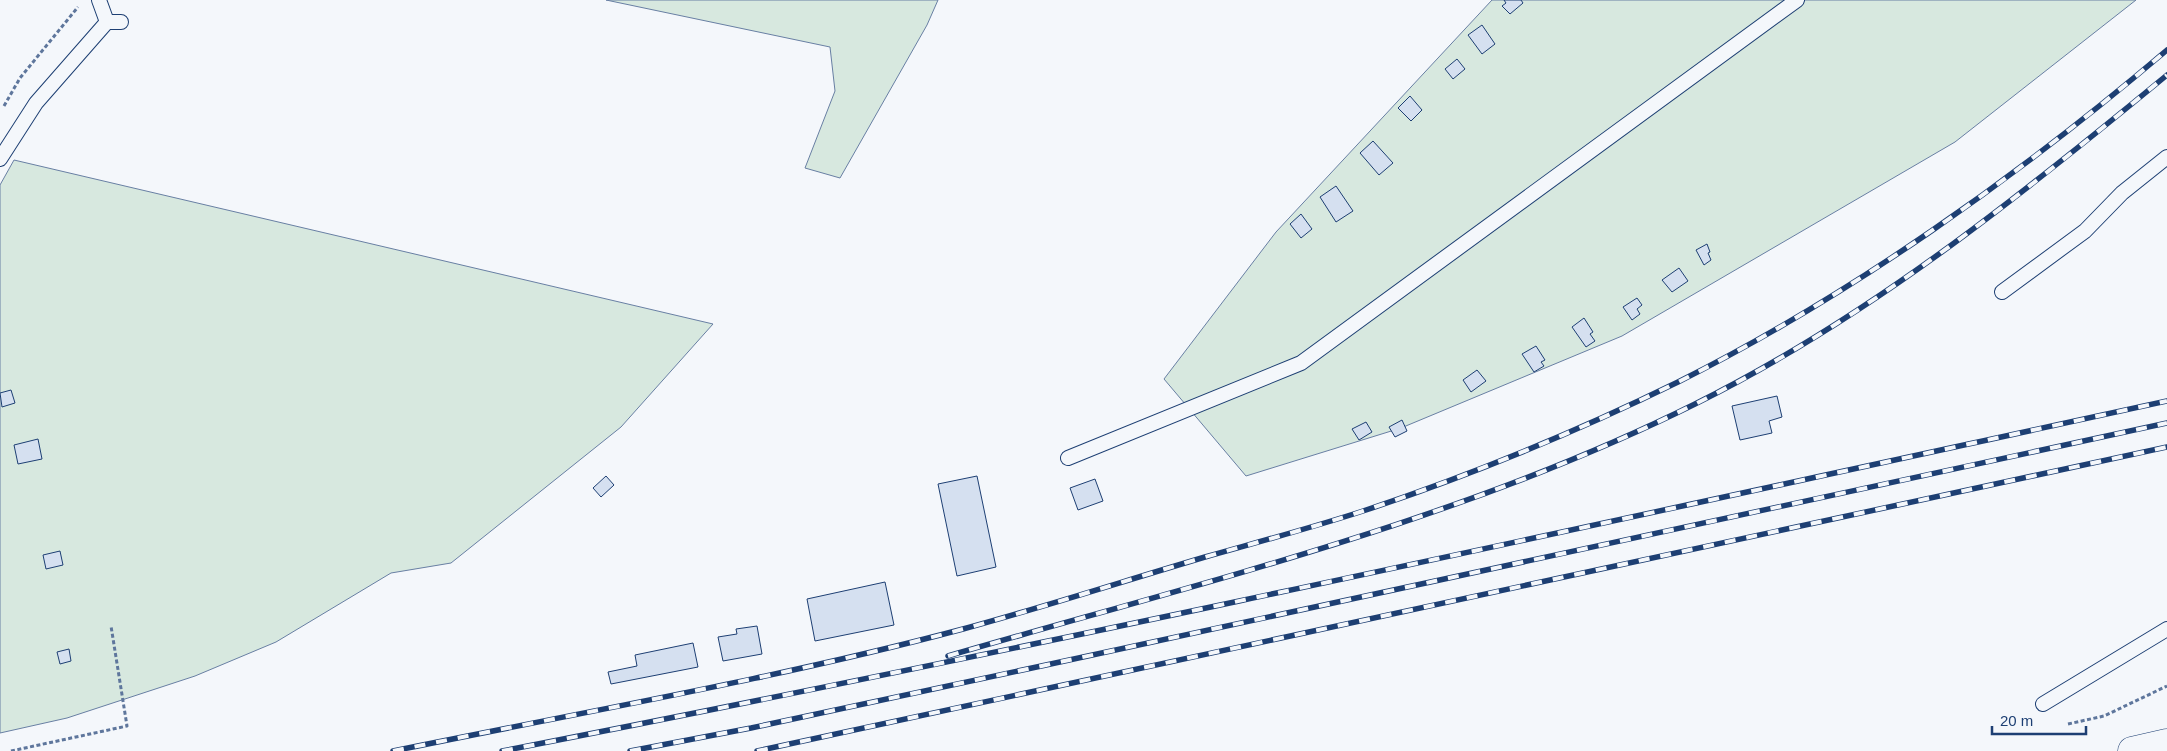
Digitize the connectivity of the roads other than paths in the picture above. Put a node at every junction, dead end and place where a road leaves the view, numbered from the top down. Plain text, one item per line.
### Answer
1 (100, 0) edge
2 (1797, 0) edge
3 (106, 22) junction
4 (121, 22) dead end
5 (2167, 158) edge
6 (0, 159) edge
7 (2002, 292) dead end
8 (1068, 458) dead end
9 (2167, 629) edge
10 (2043, 704) dead end
11 (2167, 743) edge
12 (2132, 751) edge

1 - 3 lane
2 - 8 lane
3 - 4 lane
3 - 6 lane
5 - 7 lane
9 - 10 lane
11 - 12 street

